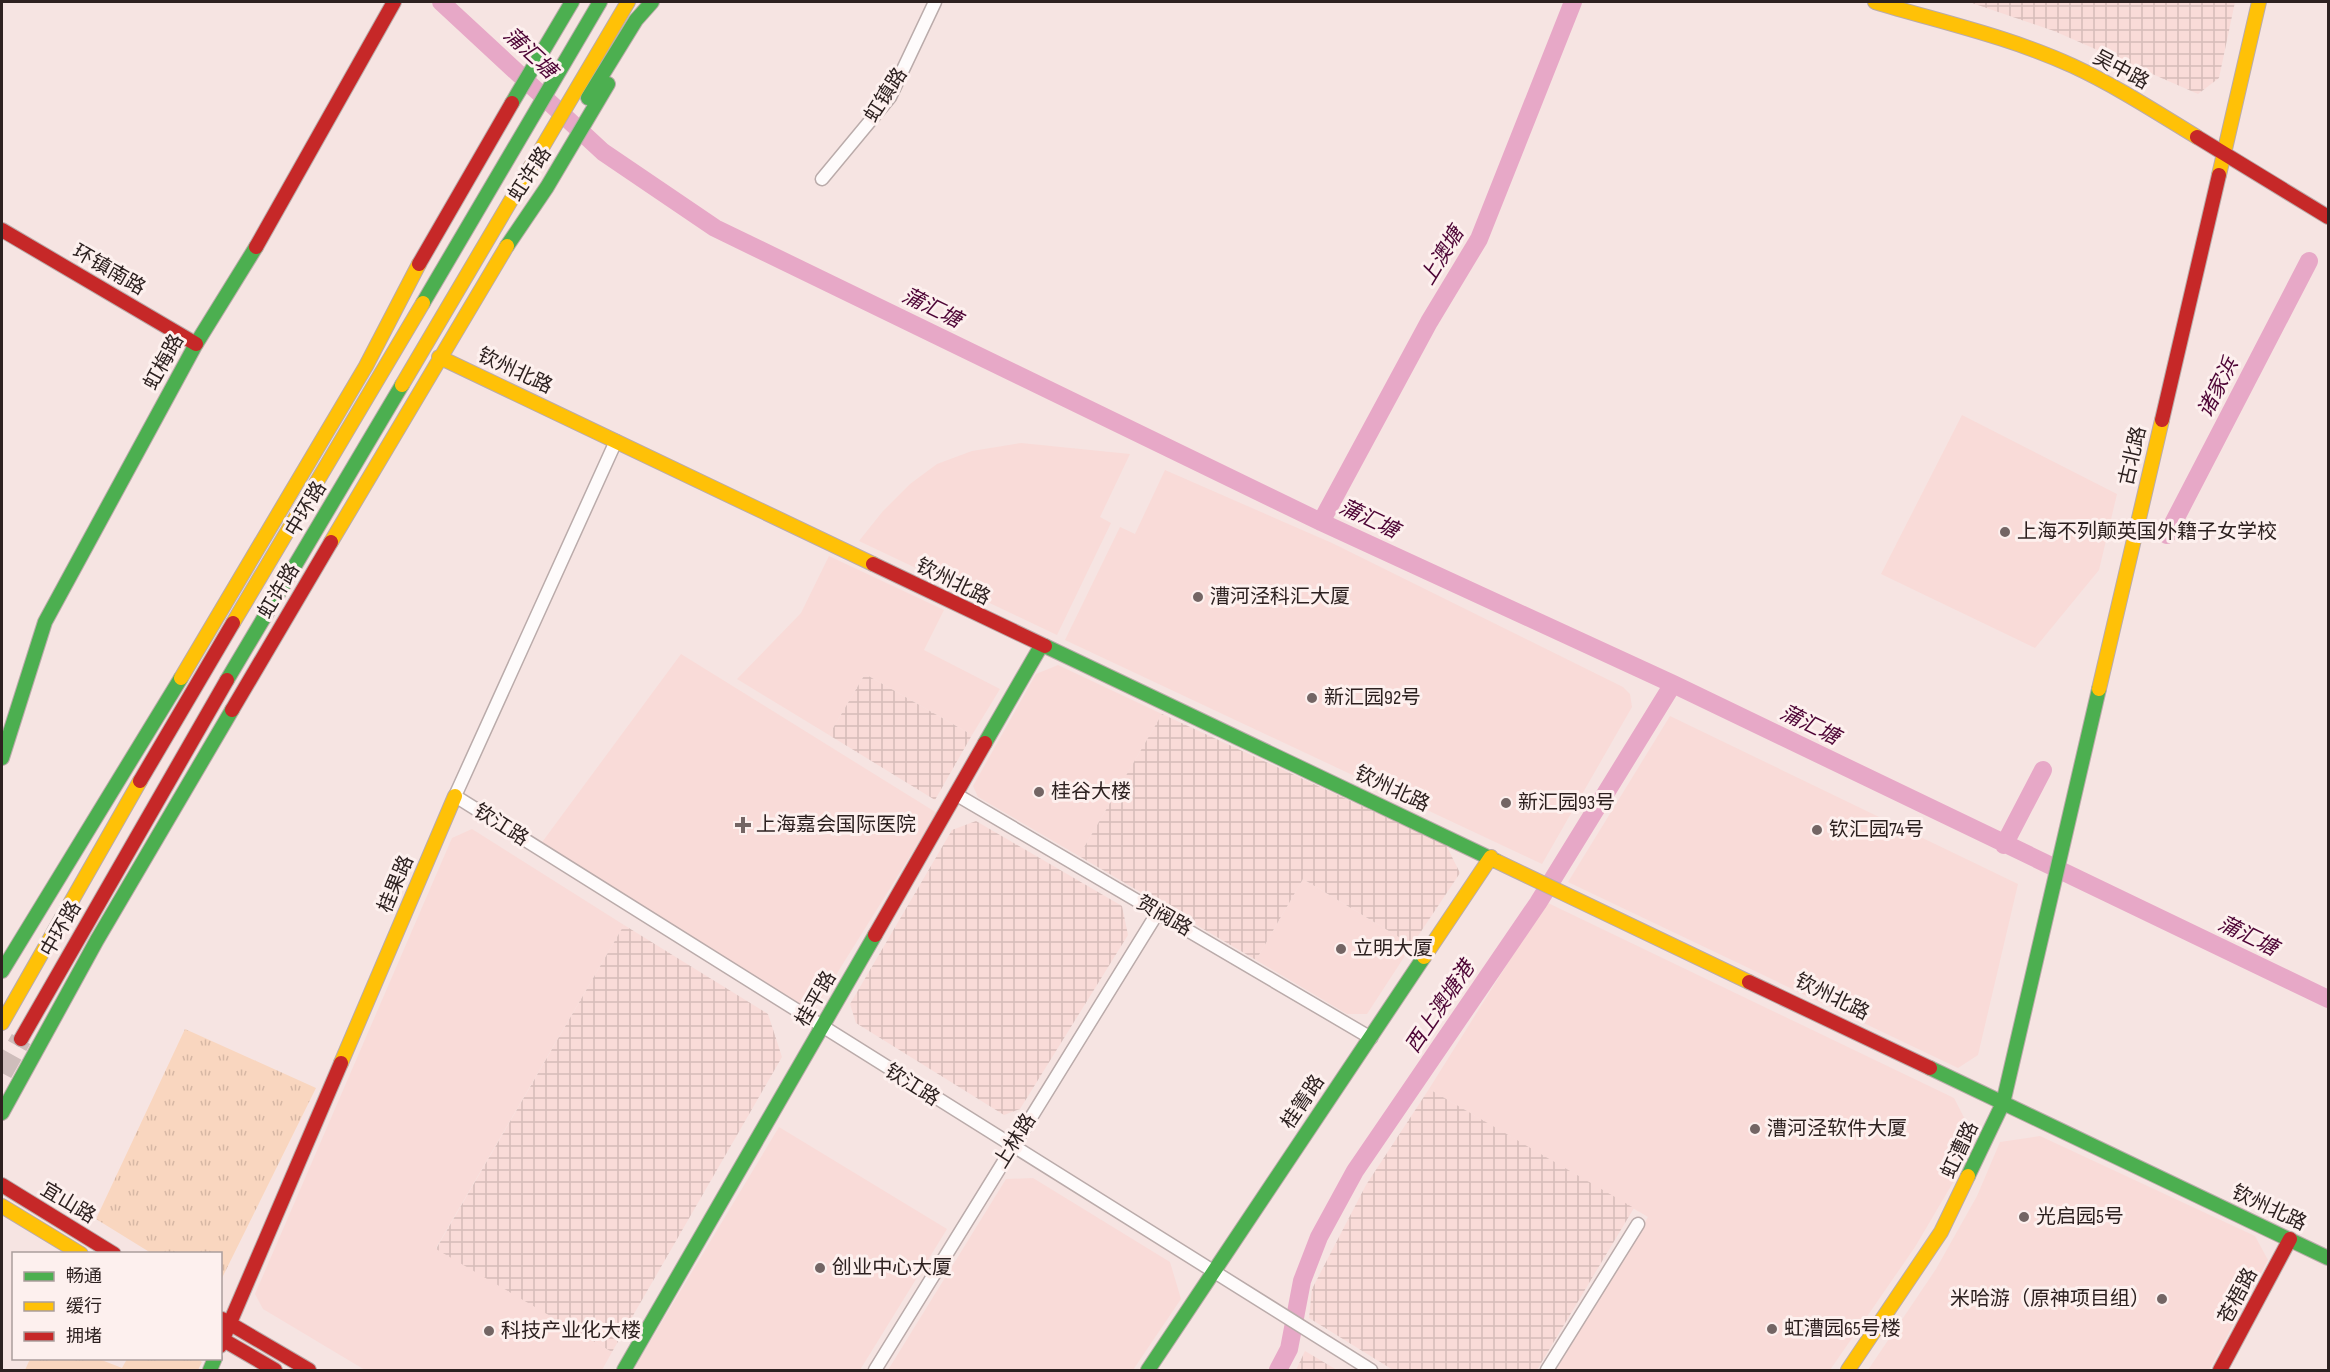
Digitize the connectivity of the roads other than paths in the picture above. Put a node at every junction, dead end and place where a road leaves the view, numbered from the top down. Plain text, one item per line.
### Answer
1 (394, 2) edge
2 (572, 2) edge
3 (584, 2) edge
4 (600, 2) edge
5 (628, 2) edge
6 (653, 2) edge
7 (935, 2) edge
8 (1875, 2) edge
9 (2259, 2) edge
10 (550, 62) junction
11 (518, 116) junction
12 (556, 149) junction
13 (2224, 152) junction
14 (822, 179) dead end
15 (2328, 217) edge
16 (2, 230) edge
17 (196, 344) junction
18 (439, 357) junction
19 (616, 441) junction
20 (1041, 646) junction
21 (2, 758) edge
22 (957, 795) junction
23 (455, 796) junction
24 (1491, 857) junction
25 (1158, 912) junction
26 (2045, 920) joint
27 (2, 971) edge
28 (2, 1023) edge
29 (822, 1028) junction
30 (1371, 1038) junction
31 (21, 1039) tunnel mouth
32 (2003, 1103) junction
33 (3, 1108) edge
34 (1011, 1146) junction
35 (2, 1185) edge
36 (2, 1206) edge
37 (1638, 1224) dead end
38 (2290, 1239) junction
39 (78, 1252) edge
40 (111, 1252) edge
41 (2328, 1257) edge
42 (1214, 1272) junction
43 (225, 1321) edge
44 (222, 1336) edge
45 (222, 1342) edge
46 (275, 1371) edge
47 (309, 1371) edge
48 (624, 1371) edge
49 (875, 1371) edge
50 (1148, 1371) edge
51 (1371, 1371) edge
52 (1547, 1371) edge
53 (1848, 1371) edge
54 (2220, 1371) edge

1 - 17 main road, 虹梅路
2 - 10 main road, 虹许路
3 - 10 main road
4 - 10 main road, 中环路
5 - 12 main road, 中环路
6 - 12 main road
7 - 14 street, 虹镇路
8 - 13 main road, 吴中路
9 - 13 main road, 古北路
10 - 11 main road, 中环路
10 - 11 main road, 虹许路
11 - 27 main road, 虹许路
11 - 28 main road, 中环路
12 - 18 main road, 虹许路
12 - 31 main road, 中环路
13 - 15 main road, 吴中路
13 - 26 main road, 古北路
16 - 17 main road, 环镇南路
17 - 21 main road, 虹梅路
18 - 19 main road, 钦州北路
18 - 33 main road, 虹许路
19 - 20 main road, 钦州北路
19 - 23 street, 桂果路
20 - 22 main road, 桂平路
20 - 24 main road, 钦州北路
22 - 25 street, 贺阀路
22 - 29 main road, 桂平路
23 - 29 street, 钦江路
23 - 43 main road, 桂果路
24 - 30 main road, 桂箐路
24 - 32 main road, 钦州北路
25 - 30 street, 贺阀路
25 - 34 street, 上林路
26 - 32 main road, 虹漕路
29 - 34 street, 钦江路
29 - 48 main road, 桂平路
30 - 42 main road, 桂箐路
32 - 38 main road, 钦州北路
32 - 53 main road, 虹漕路
34 - 42 street, 钦江路
34 - 49 street, 上林路
35 - 40 main road, 宜山路
36 - 39 main road, 宜山路
37 - 52 street
38 - 41 main road, 钦州北路
38 - 54 main road, 苍梧路
42 - 50 main road, 桂箐路
42 - 51 street, 钦江路
43 - 44 main road, 桂果路
43 - 47 main road
45 - 46 main road

